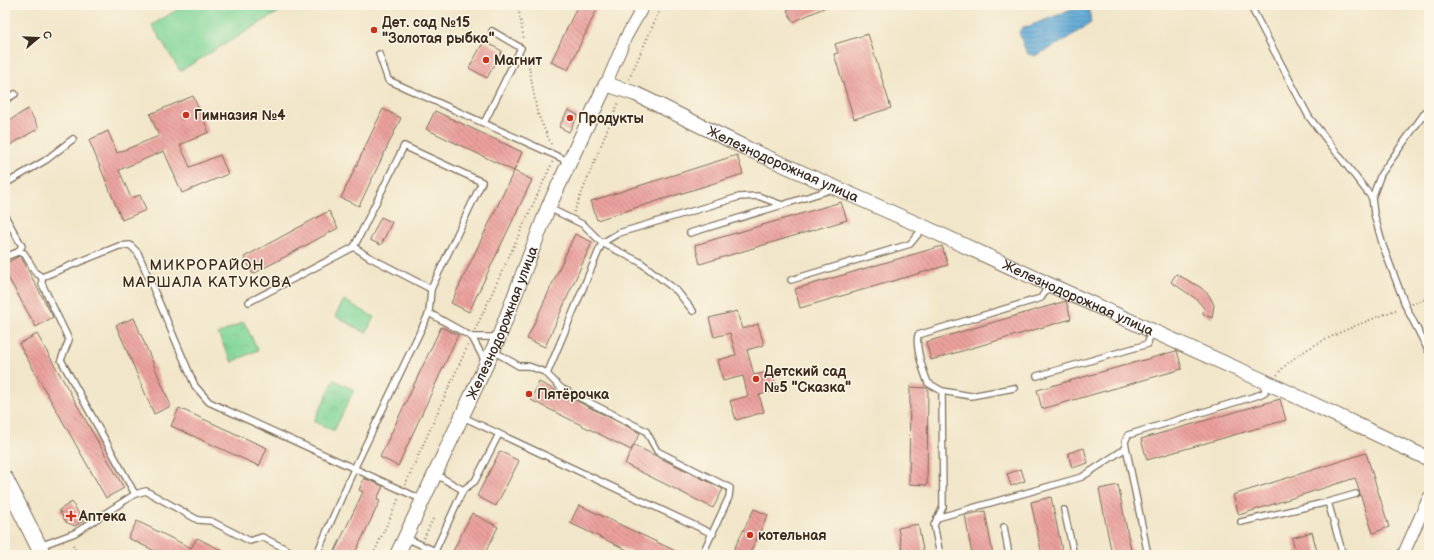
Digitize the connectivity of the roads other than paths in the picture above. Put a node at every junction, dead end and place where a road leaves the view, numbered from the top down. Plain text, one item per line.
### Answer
1 (644, 5) edge
2 (1250, 5) edge
3 (492, 31) dead end
4 (378, 54) dead end
5 (606, 84) junction
6 (15, 94) dead end
7 (5, 100) edge
8 (1429, 107) edge
9 (484, 123) junction
10 (73, 139) dead end
11 (570, 162) junction
12 (5, 184) edge
13 (837, 188) junction
14 (1372, 198) junction
15 (782, 205) junction
16 (548, 208) junction
17 (5, 216) edge
18 (924, 226) junction
19 (690, 233) dead end
20 (602, 243) junction
21 (354, 247) junction
22 (18, 252) junction
23 (5, 256) edge
24 (42, 277) junction
25 (791, 280) dead end
26 (1050, 285) junction
27 (431, 288) junction
28 (249, 302) dead end
29 (693, 311) dead end
30 (429, 313) junction
31 (1151, 329) junction
32 (472, 337) junction
33 (499, 337) junction
34 (1429, 352) edge
35 (489, 357) junction
36 (547, 374) junction
37 (1037, 376) dead end
38 (1267, 382) junction
39 (1014, 388) dead end
40 (942, 391) junction
41 (462, 416) junction
42 (499, 434) junction
43 (1126, 448) junction
44 (1429, 459) edge
45 (354, 469) junction
46 (435, 474) junction
47 (5, 479) edge
48 (463, 490) junction
49 (135, 494) junction
50 (1356, 494) dead end
51 (1429, 497) edge
52 (423, 500) junction
53 (1328, 502) junction
54 (1064, 510) dead end
55 (937, 518) junction
56 (1241, 522) dead end
57 (1004, 527) dead end
58 (713, 534) junction
59 (405, 538) junction
60 (319, 549) dead end
61 (41, 551) edge
62 (298, 555) edge
63 (397, 555) edge
64 (702, 555) edge
65 (940, 555) edge
66 (1009, 555) edge
67 (1074, 555) edge
68 (1148, 555) edge
69 (1343, 555) edge
70 (1403, 555) edge

1 - 5 street
2 - 14 lane
3 - 9 lane
4 - 9 lane
5 - 11 street, Железнодорожная улица
5 - 13 street, Железнодорожная улица
6 - 7 lane
8 - 14 lane
9 - 11 lane
10 - 12 lane
11 - 16 street, Железнодорожная улица
13 - 15 lane
13 - 18 street, Железнодорожная улица
14 - 34 lane
15 - 19 lane
15 - 20 lane
16 - 20 lane
16 - 33 street, Железнодорожная улица
17 - 22 lane
18 - 25 lane
18 - 26 street, Железнодорожная улица
20 - 29 lane
20 - 36 lane
21 - 27 lane
21 - 27 lane
21 - 28 lane
22 - 23 lane
22 - 24 lane
24 - 45 lane
24 - 49 lane
26 - 31 street, Железнодорожная улица
26 - 40 lane
27 - 30 lane
30 - 32 lane
30 - 45 lane
31 - 37 lane
31 - 38 street, Железнодорожная улица
32 - 33 lane
32 - 35 lane
33 - 35 street, Железнодорожная улица
35 - 36 lane
35 - 41 street, Железнодорожная улица
36 - 58 lane
38 - 43 lane
38 - 44 street, Железнодорожная улица
39 - 40 lane
40 - 55 lane
41 - 42 lane
41 - 46 street, Железнодорожная улица
42 - 48 lane
42 - 58 lane
43 - 55 lane
43 - 68 lane
45 - 52 lane
45 - 60 lane
46 - 48 lane
46 - 52 street, Железнодорожная улица
47 - 61 main road
48 - 59 lane
49 - 61 lane
49 - 62 lane
50 - 53 lane
51 - 70 street
52 - 59 street, Железнодорожная улица
53 - 56 lane
53 - 69 lane
54 - 67 lane
55 - 65 lane
57 - 66 lane
58 - 64 lane
59 - 63 street, Железнодорожная улица

